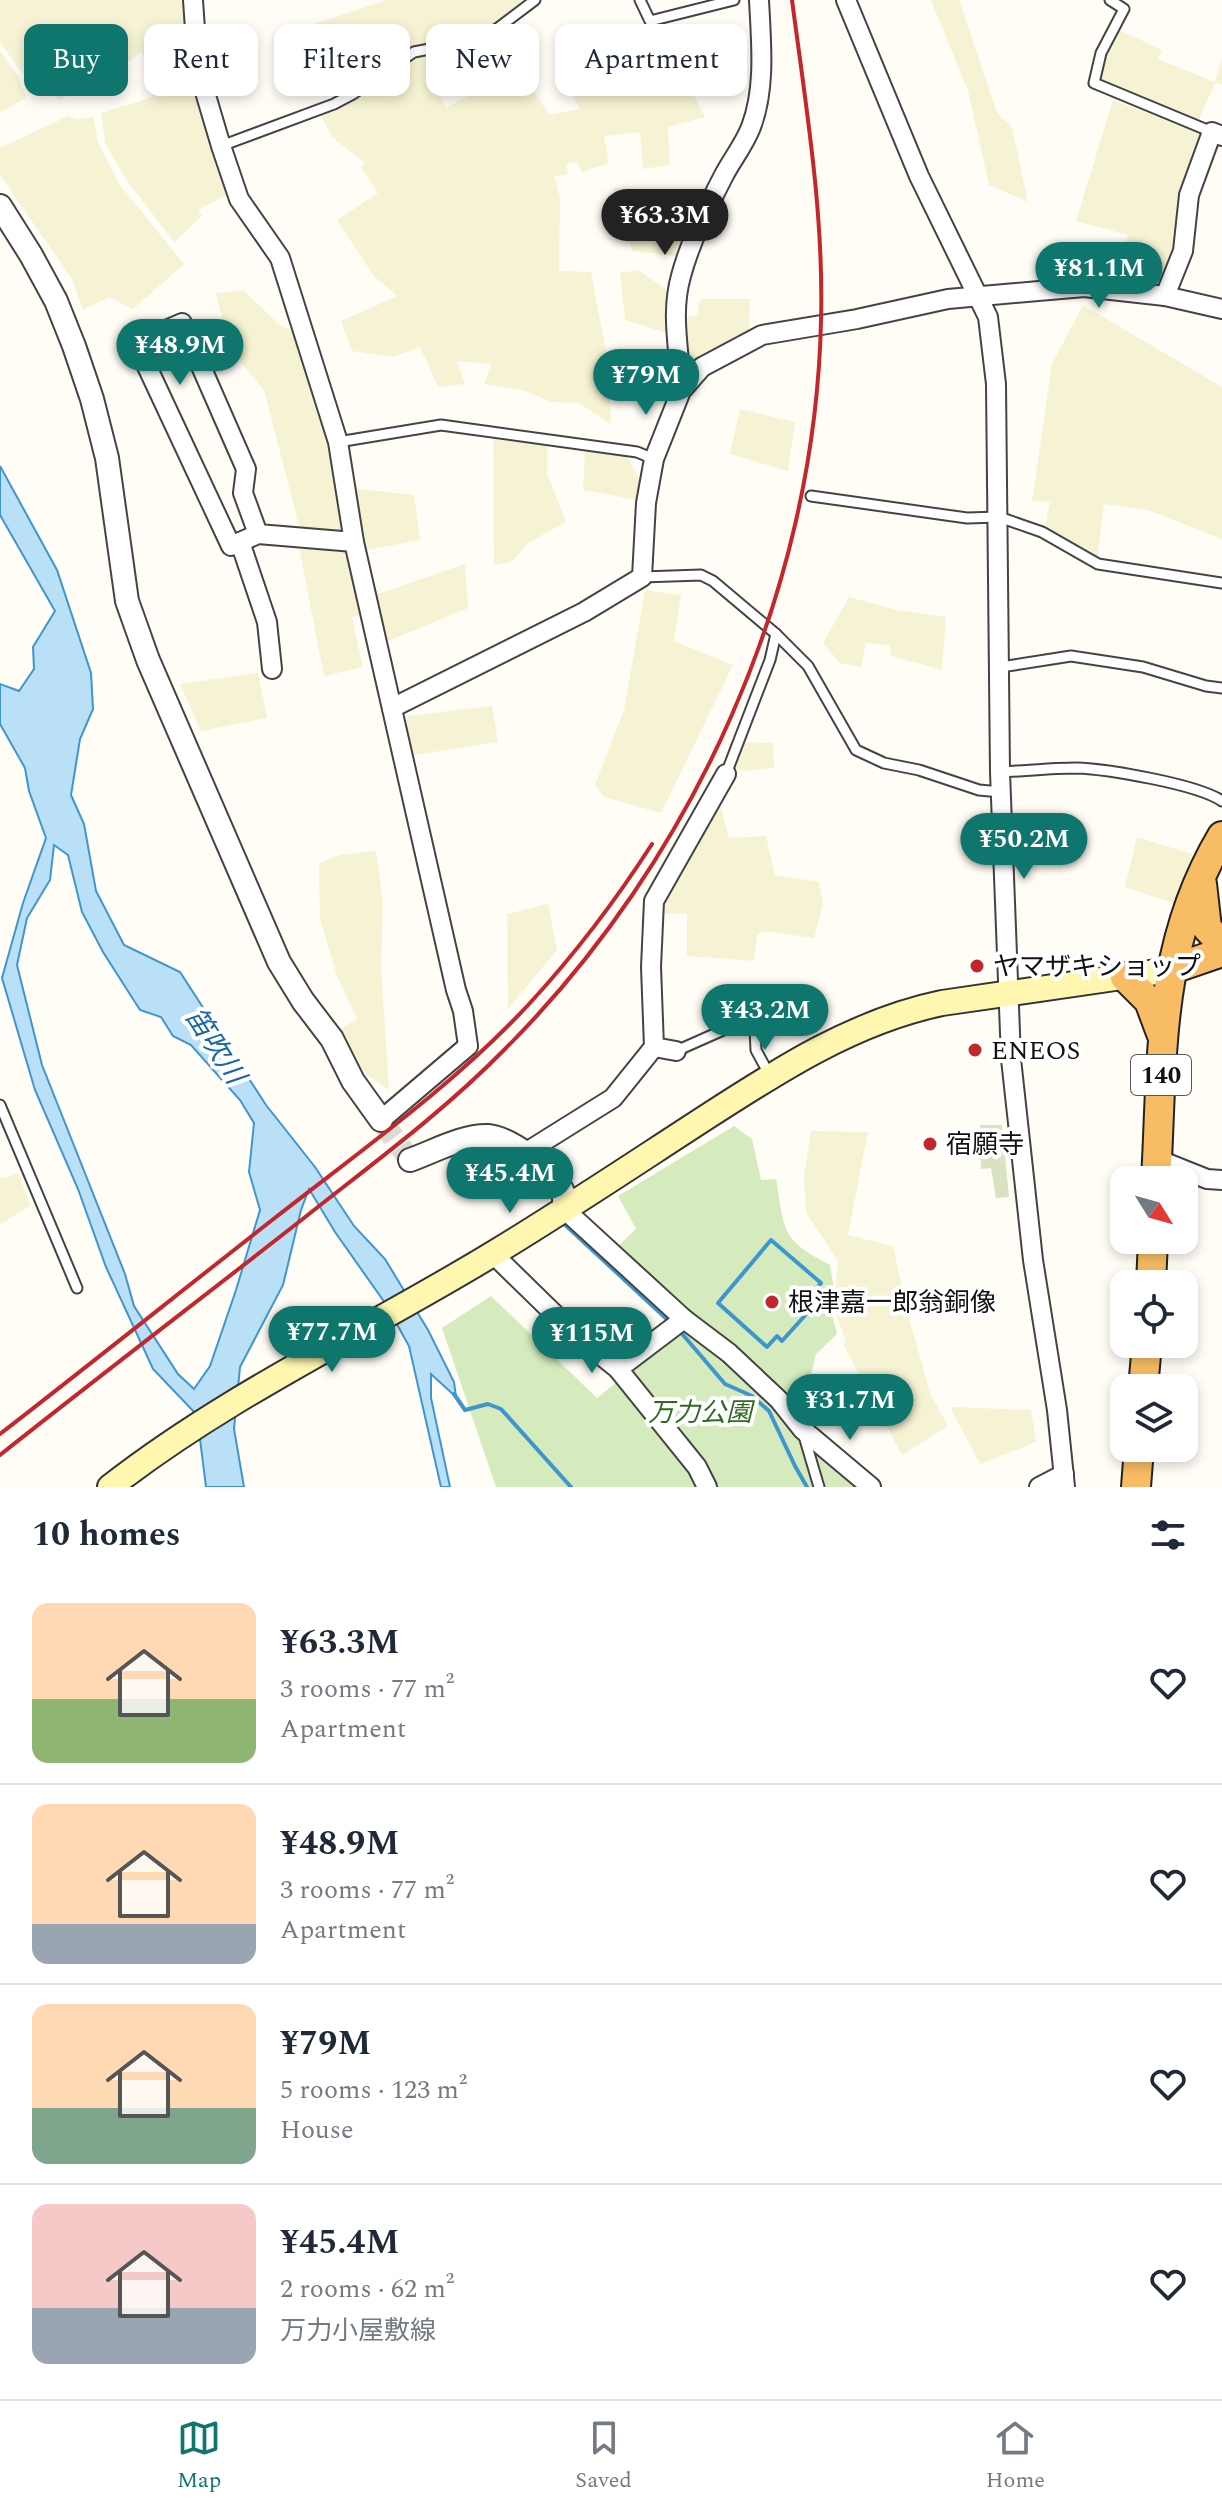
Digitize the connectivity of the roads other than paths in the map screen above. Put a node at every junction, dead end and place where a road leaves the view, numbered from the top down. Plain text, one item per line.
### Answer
1 (193, 0) edge
2 (535, 0) edge
3 (640, 0) edge
4 (734, 0) edge
5 (759, 0) edge
6 (846, 0) edge
7 (1110, 0) edge
8 (1217, 134) edge
9 (221, 146) junction
10 (0, 206) edge
11 (978, 296) junction
12 (1165, 296) junction
13 (1222, 309) edge
14 (681, 391) junction
15 (338, 442) junction
16 (654, 459) junction
17 (811, 496) dead end
18 (999, 517) junction
19 (258, 534) junction
20 (240, 542) junction
21 (354, 542) junction
22 (642, 577) junction
23 (1222, 583) edge
24 (776, 634) junction
25 (1001, 667) junction
26 (272, 669) dead end
27 (1222, 688) edge
28 (392, 708) junction
29 (1000, 772) junction
30 (726, 774) joint
31 (1001, 792) junction
32 (1222, 801) edge
33 (1222, 836) edge
34 (1201, 871) junction
35 (1222, 944) edge
36 (1222, 952) edge
37 (1170, 970) junction
38 (1125, 977) junction
39 (1007, 992) junction
40 (1162, 1038) junction
41 (654, 1047) junction
42 (676, 1051) joint
43 (770, 1076) junction
44 (0, 1105) edge
45 (381, 1120) joint
46 (525, 1153) junction
47 (410, 1160) dead end
48 (1157, 1166) edge
49 (1198, 1177) edge
50 (1222, 1180) edge
51 (564, 1209) junction
52 (487, 1258) junction
53 (77, 1288) dead end
54 (677, 1324) junction
55 (618, 1369) junction
56 (802, 1429) junction
57 (1138, 1462) edge
58 (1064, 1480) edge
59 (110, 1487) edge
60 (707, 1487) edge
61 (819, 1487) edge
62 (871, 1487) edge
63 (1039, 1487) edge
64 (1136, 1487) edge

1 - 9 street
2 - 9 lane
3 - 4 lane
5 - 14 street
6 - 11 street
7 - 8 lane
8 - 12 street
9 - 15 street
10 - 45 street
11 - 12 street
11 - 14 street
11 - 18 street
12 - 13 street
14 - 16 street
15 - 16 lane
15 - 21 street
16 - 22 street
17 - 18 lane
18 - 23 lane
18 - 25 street
19 - 20 street
19 - 20 street
19 - 21 street
20 - 26 street
21 - 28 street
22 - 24 lane
22 - 28 street
24 - 30 lane
24 - 31 lane
25 - 27 lane
25 - 29 street
28 - 45 street
29 - 31 street
29 - 32 lane
30 - 41 street
31 - 39 street
33 - 34 highway, 140
34 - 35 highway
34 - 37 highway, 140
36 - 37 highway
37 - 38 main road
37 - 40 highway, 140
38 - 39 main road
38 - 40 highway
39 - 43 main road
39 - 58 street
40 - 48 highway, 140
41 - 42 street
41 - 46 street
42 - 43 lane
43 - 51 main road
44 - 53 lane
46 - 47 street
46 - 51 street
49 - 50 street
51 - 52 main road
51 - 54 street
52 - 55 street
52 - 59 main road
54 - 55 street
54 - 56 street
55 - 60 street
56 - 61 lane
56 - 62 street
57 - 64 highway
58 - 63 street

